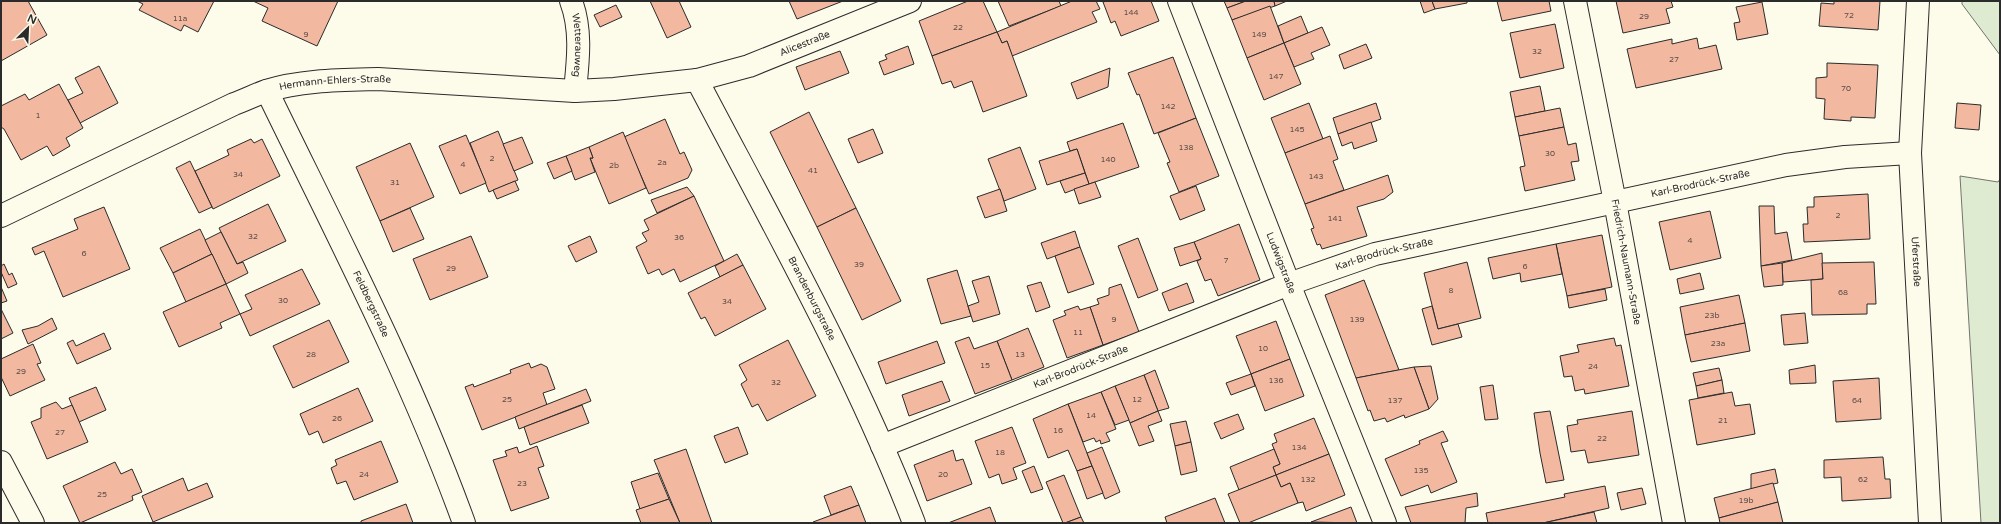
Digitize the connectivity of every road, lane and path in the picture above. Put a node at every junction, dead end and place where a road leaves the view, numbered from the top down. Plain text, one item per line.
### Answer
1 (572, 1) edge
2 (910, 1) edge
3 (1179, 1) edge
4 (1575, 1) edge
5 (1918, 1) edge
6 (697, 80) junction
7 (267, 91) junction
8 (575, 91) junction
9 (1910, 153) junction
10 (1615, 202) junction
11 (4, 208) edge
12 (1289, 284) junction
13 (882, 446) junction
14 (1, 462) edge
15 (34, 523) edge
16 (464, 523) edge
17 (914, 523) edge
18 (1385, 523) edge
19 (1674, 523) edge
20 (1930, 523) edge

1 - 8 street, Wetterauweg
2 - 6 street, Alicestraße
3 - 12 street, Ludwigstraße
4 - 10 street, Friedrich-Naumann-Straße
5 - 9 street, Uferstraße
6 - 8 street, Hermann-Ehlers-Straße
6 - 13 street, Brandenburgstraße
7 - 8 street, Hermann-Ehlers-Straße
7 - 11 street, Hermann-Ehlers-Straße
7 - 16 street, Feldbergstraße
9 - 10 street, Karl-Brodrück-Straße
9 - 20 street, Uferstraße
10 - 12 street, Karl-Brodrück-Straße
10 - 19 street, Friedrich-Naumann-Straße
12 - 13 street, Karl-Brodrück-Straße
12 - 18 street, Ludwigstraße
13 - 17 street, Brandenburgstraße
14 - 15 street

